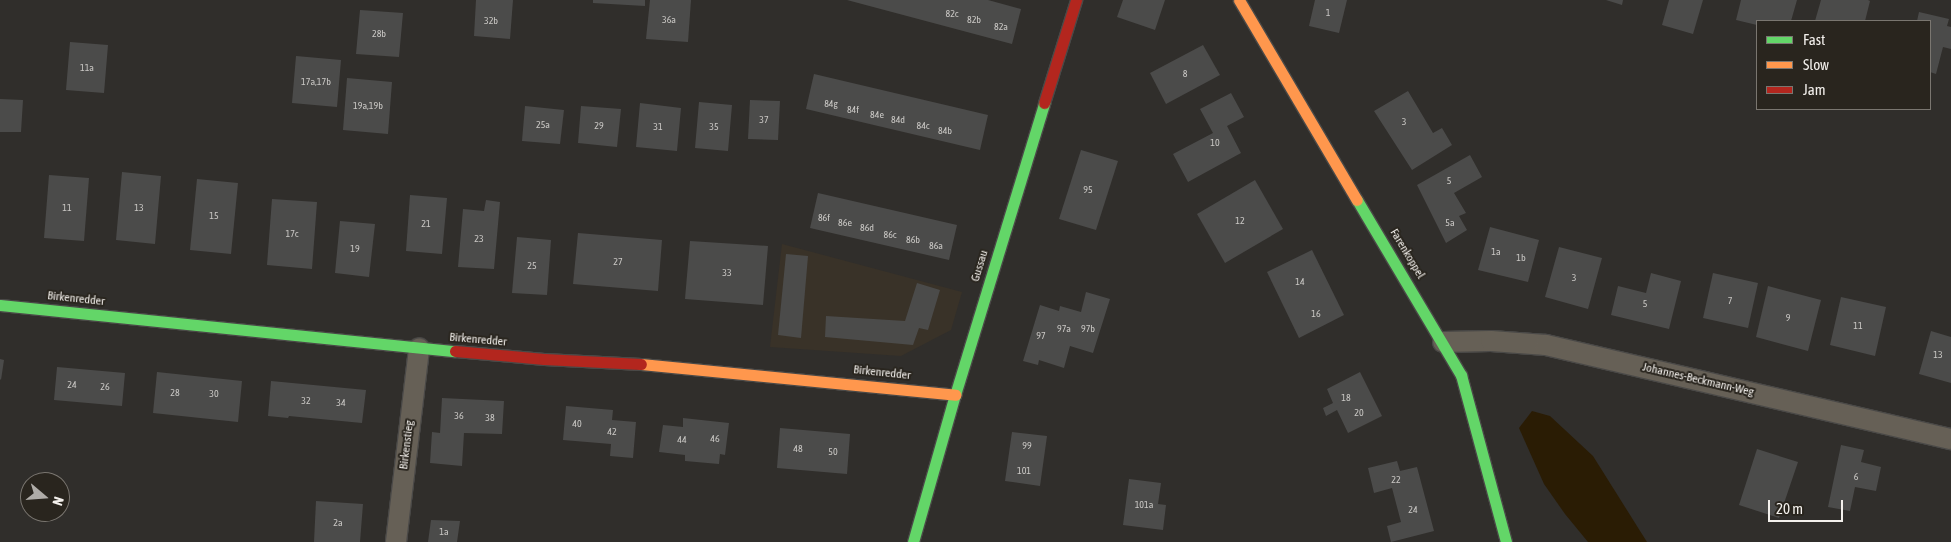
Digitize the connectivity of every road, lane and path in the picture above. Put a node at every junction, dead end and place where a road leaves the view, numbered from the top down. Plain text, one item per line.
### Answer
1 (1076, 0) edge
2 (1239, 0) edge
3 (0, 304) edge
4 (1443, 342) junction
5 (419, 348) junction
6 (955, 395) junction
7 (1951, 439) edge
8 (396, 542) edge
9 (913, 542) edge
10 (1506, 542) edge

1 - 6 street, Gussau
2 - 4 street, Farenkoppel
3 - 5 street, Birkenredder
4 - 7 street, Johannes-Beckmann-Weg
4 - 10 street, Farenkoppel
5 - 6 street, Birkenredder
5 - 8 street, Birkenstieg
6 - 9 street, Gussau

